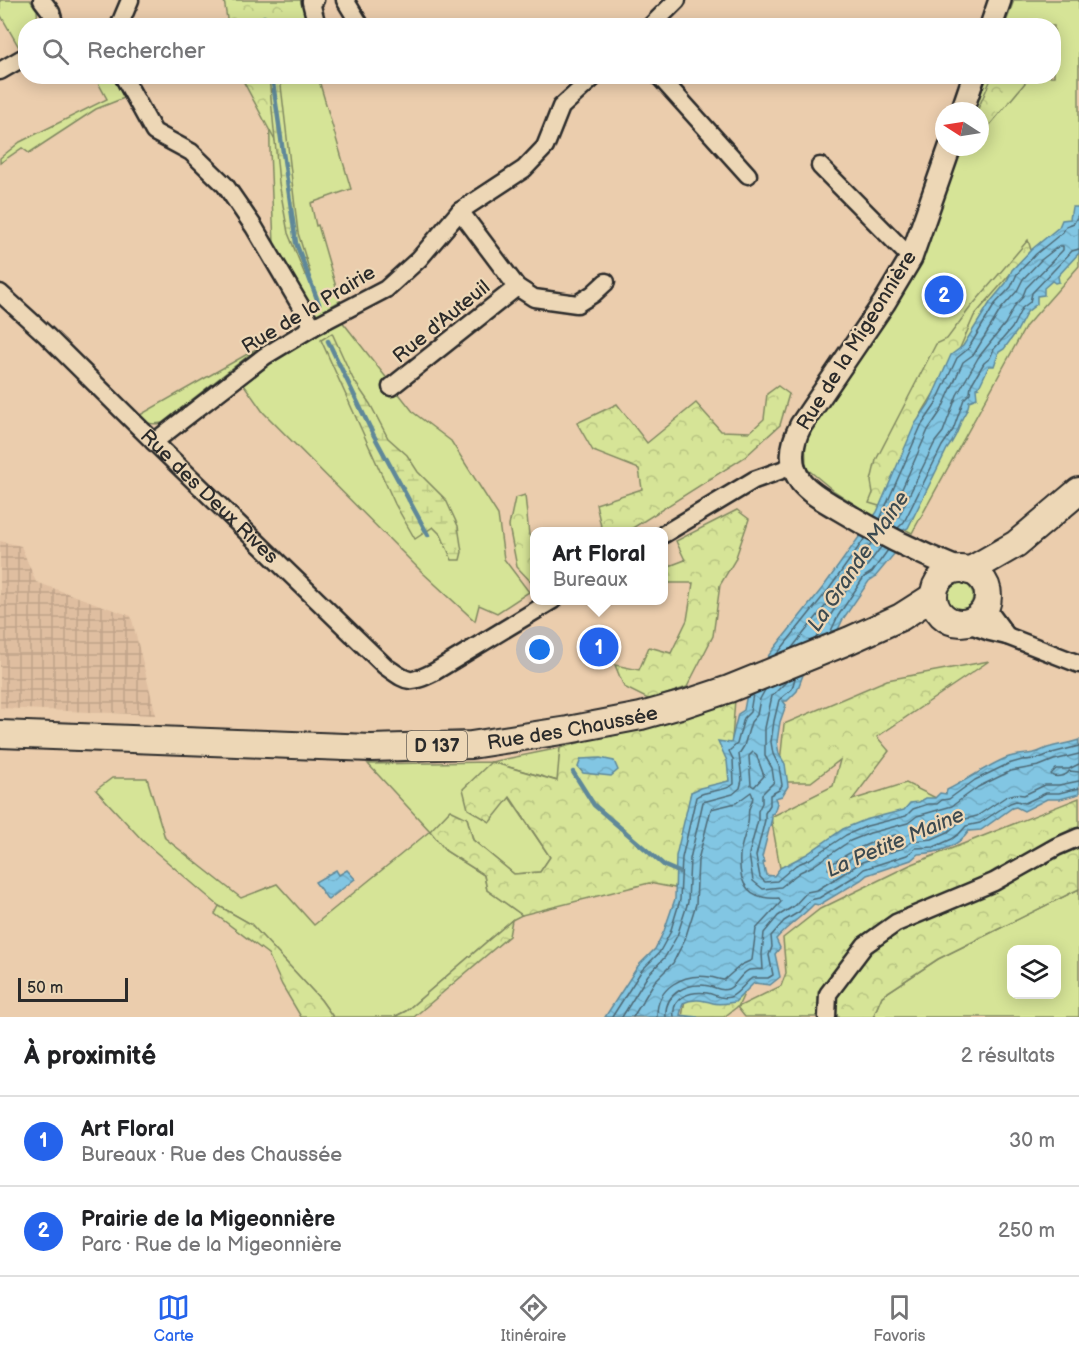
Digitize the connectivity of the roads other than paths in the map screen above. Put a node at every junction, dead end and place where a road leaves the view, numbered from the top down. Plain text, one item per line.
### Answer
1 (42, 0) edge
2 (130, 0) edge
3 (315, 0) edge
4 (345, 0) edge
5 (677, 0) edge
6 (1000, 0) edge
7 (53, 18) edge
8 (122, 18) edge
9 (315, 18) edge
10 (356, 18) edge
11 (659, 18) edge
12 (994, 18) edge
13 (18, 61) edge
14 (0, 71) edge
15 (127, 84) edge
16 (586, 84) edge
17 (666, 84) edge
18 (971, 84) edge
19 (965, 102) edge
20 (947, 156) edge
21 (820, 166) dead end
22 (748, 175) dead end
23 (460, 211) junction
24 (911, 258) junction
25 (606, 282) dead end
26 (517, 286) junction
27 (0, 293) edge
28 (313, 327) junction
29 (391, 387) dead end
30 (154, 442) junction
31 (793, 466) junction
32 (1079, 491) edge
33 (668, 531) edge
34 (959, 589) junction
35 (545, 605) edge
36 (965, 623) joint
37 (1007, 636) junction
38 (1079, 664) edge
39 (0, 734) edge
40 (1079, 837) edge
41 (827, 1017) edge

1 - 7 street
2 - 8 street
3 - 9 street
4 - 10 street
5 - 11 street
6 - 12 street
13 - 14 street
15 - 28 street
16 - 23 street, Rue de la Prairie
17 - 22 street
18 - 19 street
20 - 24 street, Rue de la Migeonnière
21 - 24 street
23 - 26 street, Rue d'Auteuil
23 - 28 street, Rue de la Prairie
24 - 31 street, Rue de la Migeonnière
25 - 26 street, Rue d'Auteuil
26 - 29 street, Rue d'Auteuil
27 - 30 street, Rue des Deux Rives
28 - 30 street, Rue de la Prairie
30 - 35 street, Rue des Deux Rives
31 - 33 street
31 - 34 street
32 - 34 main road, D 137
34 - 36 main road
34 - 37 street
34 - 39 main road, Rue des Chaussée / D 137
36 - 37 street
37 - 38 street
40 - 41 street

